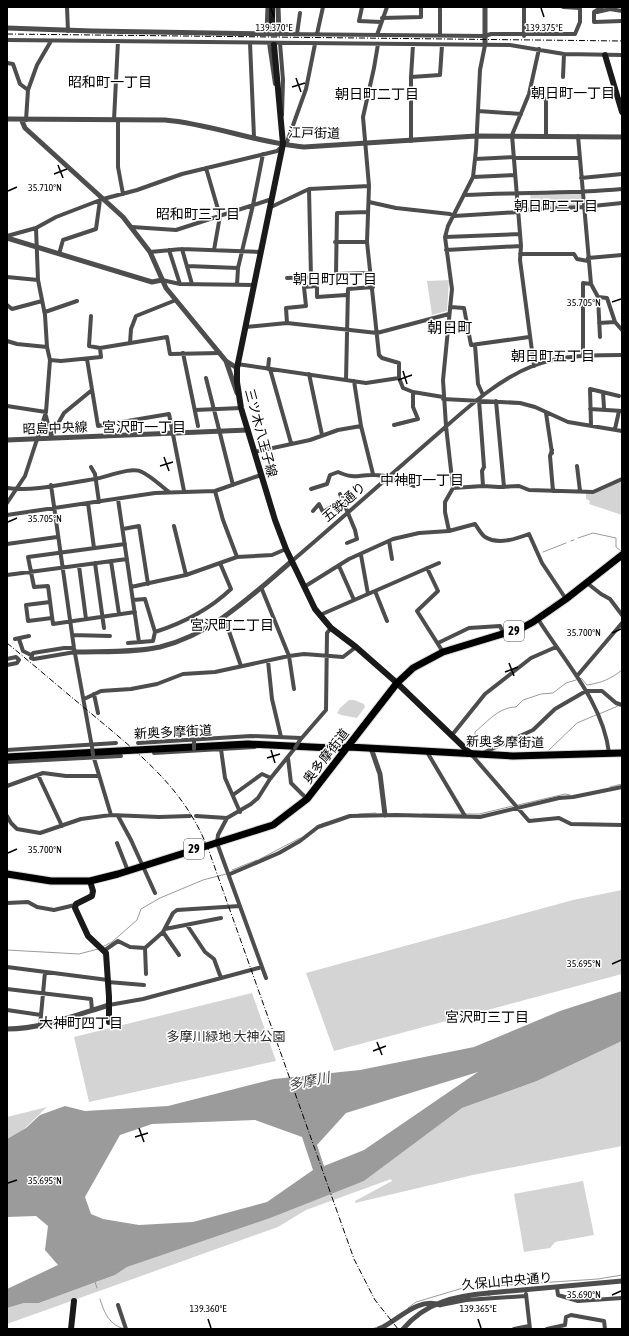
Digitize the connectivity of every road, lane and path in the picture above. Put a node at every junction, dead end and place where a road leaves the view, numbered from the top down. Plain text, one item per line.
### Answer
1 (67, 7) edge
2 (268, 7) edge
3 (272, 7) edge
4 (278, 7) edge
5 (322, 7) edge
6 (362, 7) edge
7 (387, 7) edge
8 (421, 7) edge
9 (485, 7) edge
10 (524, 7) edge
11 (564, 7) edge
12 (602, 7) edge
13 (608, 8) edge
14 (440, 9) dead end
15 (622, 11) edge
16 (300, 13) dead end
17 (593, 14) junction
18 (381, 20) junction
19 (622, 21) edge
20 (7, 28) edge
21 (68, 30) junction
22 (270, 31) junction
23 (279, 34) junction
24 (297, 34) junction
25 (317, 34) junction
26 (377, 35) junction
27 (440, 36) junction
28 (485, 36) junction
29 (524, 36) junction
30 (7, 40) edge
31 (51, 41) junction
32 (118, 41) junction
33 (250, 43) junction
34 (274, 44) junction
35 (315, 44) junction
36 (378, 44) junction
37 (413, 45) junction
38 (442, 45) junction
39 (485, 45) junction
40 (540, 49) junction
41 (564, 54) junction
42 (605, 55) junction
43 (622, 55) edge
44 (7, 64) edge
45 (410, 77) junction
46 (563, 77) dead end
47 (28, 90) junction
48 (529, 94) junction
49 (478, 111) junction
50 (622, 112) edge
51 (521, 114) junction
52 (7, 119) edge
53 (282, 119) junction
54 (116, 120) junction
55 (24, 121) junction
56 (512, 135) junction
57 (476, 136) junction
58 (546, 136) junction
59 (578, 136) junction
60 (254, 137) junction
61 (622, 137) edge
62 (411, 141) junction
63 (283, 144) junction
64 (366, 144) junction
65 (263, 154) junction
66 (514, 158) junction
67 (579, 158) junction
68 (475, 159) junction
69 (206, 168) junction
70 (622, 174) edge
71 (515, 175) junction
72 (473, 177) junction
73 (581, 178) junction
74 (369, 186) junction
75 (309, 189) junction
76 (622, 189) edge
77 (517, 192) junction
78 (582, 193) junction
79 (123, 194) junction
80 (464, 195) junction
81 (272, 199) junction
82 (101, 200) junction
83 (369, 202) junction
84 (622, 203) edge
85 (253, 205) junction
86 (271, 207) junction
87 (583, 207) junction
88 (519, 211) junction
89 (368, 212) junction
90 (220, 216) junction
91 (454, 216) junction
92 (132, 227) junction
93 (36, 228) junction
94 (520, 234) junction
95 (7, 237) edge
96 (445, 237) junction
97 (335, 242) junction
98 (368, 242) junction
99 (521, 246) junction
100 (37, 247) junction
101 (182, 249) junction
102 (169, 250) junction
103 (214, 250) junction
104 (446, 250) junction
105 (241, 251) junction
106 (150, 252) junction
107 (261, 252) junction
108 (59, 254) junction
109 (520, 254) junction
110 (622, 255) edge
111 (588, 259) junction
112 (187, 266) junction
113 (238, 268) junction
114 (372, 272) junction
115 (7, 277) edge
116 (288, 278) dead end
117 (38, 280) junction
118 (162, 280) junction
119 (180, 284) junction
120 (192, 284) junction
121 (591, 284) junction
122 (237, 285) junction
123 (254, 285) junction
124 (372, 287) junction
125 (346, 295) junction
126 (598, 297) junction
127 (176, 300) junction
128 (77, 301) dead end
129 (42, 302) junction
130 (7, 305) edge
131 (450, 307) junction
132 (45, 312) junction
133 (449, 314) junction
134 (91, 316) dead end
135 (615, 322) junction
136 (287, 323) junction
137 (599, 323) junction
138 (246, 326) junction
139 (622, 330) edge
140 (346, 331) junction
141 (377, 333) junction
142 (528, 337) junction
143 (600, 337) dead end
144 (7, 341) edge
145 (130, 343) junction
146 (475, 345) junction
147 (47, 347) junction
148 (100, 348) junction
149 (183, 353) junction
150 (220, 353) junction
151 (583, 355) junction
152 (622, 355) edge
153 (87, 359) junction
154 (269, 359) dead end
155 (50, 360) junction
156 (226, 361) junction
157 (237, 366) junction
158 (253, 366) junction
159 (534, 366) junction
160 (269, 369) junction
161 (254, 373) dead end
162 (309, 374) junction
163 (206, 378) dead end
164 (399, 378) junction
165 (346, 380) junction
166 (354, 381) junction
167 (92, 390) junction
168 (413, 392) junction
169 (603, 392) junction
170 (483, 395) junction
171 (619, 396) dead end
172 (443, 398) junction
173 (239, 399) junction
174 (478, 400) junction
175 (496, 401) junction
176 (7, 406) edge
177 (213, 408) junction
178 (241, 408) junction
179 (604, 408) junction
180 (590, 409) junction
181 (195, 410) junction
182 (621, 411) edge
183 (546, 413) junction
184 (46, 414) junction
185 (394, 425) dead end
186 (590, 425) junction
187 (198, 426) dead end
188 (361, 426) junction
189 (446, 426) junction
190 (248, 430) junction
191 (615, 430) junction
192 (218, 431) junction
193 (622, 431) edge
194 (173, 433) junction
195 (322, 436) junction
196 (36, 439) junction
197 (7, 440) edge
198 (291, 443) junction
199 (254, 452) junction
200 (577, 466) dead end
201 (91, 467) dead end
202 (373, 474) junction
203 (261, 475) junction
204 (389, 476) junction
205 (96, 478) junction
206 (622, 479) edge
207 (51, 485) junction
208 (233, 485) junction
209 (414, 486) dead end
210 (483, 486) junction
211 (504, 487) junction
212 (7, 488) edge
213 (453, 488) junction
214 (310, 489) dead end
215 (18, 490) junction
216 (184, 491) junction
217 (215, 491) junction
218 (554, 491) junction
219 (580, 491) junction
220 (170, 492) junction
221 (340, 494) dead end
222 (118, 499) junction
223 (342, 500) junction
224 (99, 502) junction
225 (88, 503) junction
226 (7, 504) edge
227 (53, 508) junction
228 (313, 511) dead end
229 (348, 513) junction
230 (7, 515) edge
231 (174, 526) dead end
232 (123, 529) junction
233 (449, 531) junction
234 (57, 537) junction
235 (389, 541) junction
236 (347, 543) dead end
237 (7, 544) edge
238 (125, 544) junction
239 (94, 548) junction
240 (286, 549) junction
241 (59, 553) junction
242 (361, 555) junction
243 (622, 555) edge
244 (237, 557) junction
245 (127, 559) junction
246 (392, 559) dead end
247 (111, 561) junction
248 (292, 561) junction
249 (95, 563) junction
250 (220, 563) junction
251 (439, 563) dead end
252 (78, 566) junction
253 (339, 566) junction
254 (61, 568) junction
255 (427, 568) junction
256 (31, 572) junction
257 (7, 575) edge
258 (186, 575) junction
259 (587, 583) junction
260 (148, 584) junction
261 (131, 587) junction
262 (304, 587) junction
263 (261, 588) junction
264 (375, 592) junction
265 (368, 594) junction
266 (566, 599) junction
267 (133, 600) junction
268 (354, 600) junction
269 (50, 602) junction
270 (135, 612) junction
271 (119, 614) junction
272 (320, 615) junction
273 (622, 615) edge
274 (102, 617) junction
275 (224, 617) junction
276 (52, 618) junction
277 (86, 619) junction
278 (538, 619) junction
279 (70, 621) junction
280 (387, 621) dead end
281 (622, 623) edge
282 (104, 628) dead end
283 (331, 628) junction
284 (155, 632) junction
285 (504, 634) junction
286 (72, 635) junction
287 (29, 636) dead end
288 (110, 636) dead end
289 (140, 642) junction
290 (128, 643) dead end
291 (438, 643) junction
292 (356, 647) junction
293 (556, 647) junction
294 (74, 651) junction
295 (443, 652) junction
296 (326, 654) junction
297 (289, 656) junction
298 (7, 659) edge
299 (268, 661) junction
300 (7, 665) edge
301 (240, 666) junction
302 (578, 678) junction
303 (397, 684) junction
304 (294, 689) dead end
305 (586, 691) junction
306 (94, 694) junction
307 (84, 699) junction
308 (622, 705) edge
309 (98, 713) dead end
310 (452, 735) junction
311 (281, 737) junction
312 (301, 739) junction
313 (194, 740) junction
314 (116, 743) dead end
315 (138, 743) dead end
316 (92, 746) junction
317 (339, 747) junction
318 (349, 747) junction
319 (295, 748) junction
320 (371, 748) junction
321 (221, 749) junction
322 (7, 750) edge
323 (194, 750) junction
324 (426, 751) junction
325 (609, 753) junction
326 (622, 753) edge
327 (7, 754) edge
328 (154, 754) dead end
329 (470, 754) junction
330 (482, 754) junction
331 (93, 755) junction
332 (121, 756) dead end
333 (7, 758) edge
334 (288, 758) junction
335 (7, 762) edge
336 (38, 775) junction
337 (100, 776) junction
338 (271, 778) junction
339 (7, 786) edge
340 (622, 787) edge
341 (233, 795) junction
342 (307, 799) junction
343 (516, 806) junction
344 (240, 812) junction
345 (385, 814) junction
346 (111, 815) junction
347 (464, 815) junction
348 (7, 816) edge
349 (118, 816) junction
350 (190, 816) dead end
351 (196, 816) dead end
352 (227, 818) junction
353 (9, 824) edge
354 (622, 825) edge
355 (62, 826) junction
356 (117, 843) dead end
357 (217, 843) junction
358 (143, 866) junction
359 (128, 871) junction
360 (7, 874) edge
361 (230, 874) junction
362 (90, 881) junction
363 (155, 893) dead end
364 (7, 903) edge
365 (75, 906) junction
366 (240, 906) junction
367 (221, 918) dead end
368 (188, 925) junction
369 (164, 931) junction
370 (102, 948) junction
371 (145, 948) junction
372 (179, 955) dead end
373 (7, 967) edge
374 (262, 967) junction
375 (46, 972) junction
376 (146, 974) dead end
377 (221, 978) junction
378 (266, 978) dead end
379 (108, 981) junction
380 (144, 985) dead end
381 (7, 988) edge
382 (43, 993) junction
383 (109, 1005) junction
384 (7, 1010) edge
385 (92, 1010) junction
386 (41, 1015) junction
387 (109, 1022) dead end
388 (40, 1026) junction
389 (7, 1029) edge
390 (622, 1281) edge
391 (557, 1288) junction
392 (526, 1293) junction
393 (622, 1298) edge
394 (74, 1301) dead end
395 (441, 1305) joint
396 (117, 1306) dead end
397 (566, 1327) edge
398 (126, 1328) edge
399 (529, 1328) edge
400 (71, 1329) edge
401 (379, 1329) edge
402 (403, 1329) edge
403 (514, 1329) edge
404 (547, 1329) edge
405 (605, 1329) edge

1 - 21 street
2 - 22 street
3 - 22 main road
4 - 23 street
5 - 25 street
6 - 18 street
7 - 18 street
8 - 18 street
9 - 28 street
10 - 29 street
11 - 29 street
12 - 17 street
13 - 15 street
13 - 17 street
14 - 27 street
16 - 24 street
17 - 19 street
18 - 26 street
20 - 21 street
21 - 22 street
22 - 23 street
23 - 24 street
24 - 25 street
25 - 26 street
26 - 27 street
27 - 28 street
28 - 29 street
28 - 39 street
30 - 31 street
31 - 32 street
31 - 47 street
32 - 33 street
32 - 54 street
33 - 34 street
33 - 60 street
34 - 35 street
34 - 53 main road, 三ツ木八王子線
34 - 53 street
35 - 36 street
35 - 63 street
36 - 37 street
36 - 64 street
37 - 38 street
37 - 45 street
38 - 39 street
38 - 45 street
39 - 40 street
39 - 49 street
40 - 41 street
40 - 48 street
41 - 42 street
41 - 46 street
42 - 43 street
42 - 50 main road
44 - 47 street
45 - 62 street
47 - 55 street
48 - 51 street
48 - 58 street
49 - 51 street
49 - 57 street
51 - 56 street
52 - 55 street, 江戸街道
53 - 63 main road, 三ツ木八王子線
54 - 55 street, 江戸街道
54 - 60 street, 江戸街道
54 - 79 street
55 - 82 street
56 - 57 street, 江戸街道
56 - 58 street, 江戸街道
56 - 66 street
57 - 62 street, 江戸街道
57 - 68 street
58 - 59 street, 江戸街道
59 - 61 street, 江戸街道
59 - 67 street
60 - 63 street, 江戸街道
62 - 64 street, 江戸街道
63 - 64 street, 江戸街道
63 - 65 street
63 - 81 main road, 三ツ木八王子線
64 - 74 street
65 - 69 street
65 - 85 street
66 - 67 street
66 - 68 street
66 - 71 street
67 - 73 street
68 - 72 street
69 - 79 street
69 - 90 street
70 - 73 street
71 - 72 street
71 - 77 street
72 - 80 street
73 - 78 street
74 - 75 street
74 - 83 street
75 - 86 street
75 - 116 street
76 - 78 street
77 - 78 street
77 - 80 street
77 - 88 street
78 - 87 street
79 - 82 street
80 - 91 street
81 - 85 street
81 - 86 main road, 三ツ木八王子線
82 - 92 street
82 - 93 street
82 - 108 street
83 - 89 street
83 - 91 street
84 - 87 street
85 - 90 street
85 - 105 street
86 - 107 main road, 三ツ木八王子線
87 - 88 street
87 - 111 street
88 - 91 street
88 - 94 street
89 - 97 street
89 - 98 street
90 - 92 street
90 - 103 street
91 - 96 street
92 - 106 street
93 - 95 street
93 - 100 street
94 - 96 street
94 - 99 street
95 - 100 street
96 - 104 street
97 - 98 street
97 - 114 street
98 - 114 street
99 - 104 street
99 - 109 street
100 - 108 street
100 - 117 street
101 - 102 street
101 - 103 street
101 - 112 street
102 - 106 street
102 - 119 street
103 - 105 street
104 - 131 street
105 - 107 street
105 - 113 street
106 - 118 street
107 - 123 main road, 三ツ木八王子線
108 - 118 street
109 - 111 street
109 - 142 street
110 - 111 street
111 - 121 street
112 - 113 street
112 - 120 street
113 - 122 street
114 - 124 street
115 - 117 street
117 - 129 street
118 - 119 street
118 - 127 street
119 - 120 street
120 - 122 street
121 - 126 street
121 - 151 street
122 - 123 street
123 - 138 main road, 三ツ木八王子線
124 - 125 street
124 - 141 street
125 - 136 street
125 - 140 street
126 - 135 street
126 - 137 street
127 - 145 street
127 - 150 street
128 - 132 street
129 - 130 street
129 - 132 street
131 - 133 street
131 - 146 street
132 - 147 street
133 - 141 street
133 - 172 street
134 - 148 street
135 - 137 street
135 - 139 street
136 - 138 street
136 - 140 street
137 - 143 street
138 - 157 main road, 三ツ木八王子線
140 - 141 street
140 - 165 street
141 - 164 street
142 - 146 street
142 - 159 street
144 - 147 street
145 - 148 street
145 - 149 street
146 - 170 street
147 - 155 street
148 - 153 street
149 - 150 street
149 - 181 street
150 - 156 street
151 - 152 street, 五鉄通り
151 - 159 street, 五鉄通り
153 - 155 street
153 - 167 street
154 - 160 street
155 - 184 street
156 - 157 street
156 - 173 street
157 - 158 street
157 - 173 main road, 三ツ木八王子線
158 - 160 street
158 - 161 street
159 - 170 street, 五鉄通り
160 - 162 street
160 - 198 street
162 - 165 street
162 - 195 street
163 - 177 street
164 - 166 street
164 - 168 street
165 - 166 street
166 - 188 street
167 - 184 street
167 - 194 street
168 - 172 street
168 - 185 street
169 - 171 street
169 - 179 street
169 - 180 street
170 - 174 street, 五鉄通り
172 - 174 street
172 - 189 street
173 - 178 main road, 三ツ木八王子線
174 - 175 street
174 - 189 street, 五鉄通り
174 - 210 street
175 - 183 street
175 - 211 street
176 - 184 street
177 - 178 street
177 - 181 street
177 - 192 street
178 - 190 main road, 三ツ木八王子線
179 - 180 street
179 - 182 street
180 - 186 street
181 - 187 street
182 - 191 street
183 - 186 street
183 - 218 street
184 - 196 street
186 - 191 street
188 - 195 street
188 - 202 street
189 - 204 street, 五鉄通り
189 - 213 street
190 - 192 street, 昭島中央線
190 - 199 main road, 三ツ木八王子線
191 - 193 street
192 - 194 street, 昭島中央線
192 - 208 street
194 - 196 street, 昭島中央線
194 - 216 street
195 - 198 street
196 - 197 street, 昭島中央線
196 - 215 street
198 - 199 street
199 - 203 main road, 三ツ木八王子線
200 - 219 street
201 - 205 street
202 - 204 street
202 - 214 street
203 - 208 street
203 - 240 main road, 三ツ木八王子線
204 - 209 street
204 - 229 street, 五鉄通り
205 - 207 street
205 - 220 street
205 - 224 street
206 - 219 street
207 - 215 street
207 - 227 street
208 - 217 street
210 - 211 street
210 - 213 street
211 - 218 street
212 - 215 street
213 - 233 street
215 - 226 street
216 - 217 street
216 - 220 street
217 - 244 street
218 - 219 street
220 - 222 street
221 - 223 street
222 - 224 street
222 - 232 street
223 - 228 street
223 - 229 street
224 - 225 street
225 - 227 street
225 - 239 street
227 - 230 street
227 - 234 street
229 - 236 street
229 - 248 street, 五鉄通り
231 - 258 street
232 - 238 street
232 - 260 street
233 - 235 street
233 - 266 street
234 - 237 street
234 - 241 street
235 - 242 street
235 - 246 street
238 - 239 street
238 - 245 street
239 - 241 street
240 - 244 street
240 - 248 main road, 三ツ木八王子線
241 - 254 street
241 - 256 street
242 - 253 street
242 - 265 street
243 - 259 main road, 奥多摩街道 / 29
244 - 250 street
245 - 247 street
245 - 261 street
247 - 249 street
247 - 271 street
248 - 262 main road, 三ツ木八王子線
248 - 263 street, 五鉄通り
249 - 252 street
249 - 274 street
250 - 258 street
250 - 284 street
251 - 255 street
252 - 254 street
252 - 277 street
253 - 262 street
253 - 268 street
254 - 256 street
254 - 279 street
255 - 264 street
255 - 291 street
256 - 257 street
256 - 269 street
258 - 260 street
259 - 266 main road, 奥多摩街道 / 29
259 - 273 street
260 - 261 street
261 - 267 street
262 - 272 main road, 三ツ木八王子線
263 - 275 street, 五鉄通り
263 - 297 street
264 - 265 street
264 - 280 street
265 - 268 street
266 - 278 main road, 奥多摩街道 / 29
267 - 270 street
267 - 284 street
268 - 272 street
269 - 276 street
269 - 276 street
270 - 271 street
270 - 289 street
271 - 274 street
272 - 283 main road, 三ツ木八王子線
274 - 277 street
274 - 282 street
275 - 294 street, 五鉄通り
275 - 301 street
276 - 279 street
277 - 279 street
278 - 285 main road, 奥多摩街道 / 29
278 - 293 street
279 - 286 street
281 - 302 street
283 - 292 main road, 三ツ木八王子線
283 - 296 street
284 - 289 street
285 - 291 street
285 - 295 main road, 奥多摩街道 / 29
286 - 288 street
286 - 294 street
287 - 294 street
289 - 290 street
291 - 295 street
292 - 296 street
292 - 303 main road, 三ツ木八王子線
293 - 302 street
293 - 310 street
294 - 307 street
295 - 303 main road, 奥多摩街道 / 29
296 - 297 street
296 - 312 street
297 - 299 street
297 - 304 street
298 - 300 street
299 - 301 street
299 - 311 street
301 - 306 street
302 - 305 street
303 - 310 main road, 三ツ木八王子線
303 - 318 main road, 奥多摩街道 / 29
305 - 308 street
305 - 325 street
305 - 330 street
306 - 307 street
306 - 309 street
307 - 316 street
310 - 329 main road, 三ツ木八王子線
311 - 312 street
311 - 313 street
312 - 319 street, bridge
313 - 315 street
313 - 323 street, bridge
314 - 316 street
316 - 322 street
316 - 331 street, bridge
317 - 318 main road, 新奥多摩街道
317 - 327 main road, 新奥多摩街道
317 - 333 main road, 新奥多摩街道
318 - 320 main road, 新奥多摩街道
318 - 342 main road, 奥多摩街道 / 29
319 - 321 street
319 - 334 street
320 - 324 main road, 新奥多摩街道
320 - 345 street
321 - 323 street
321 - 341 street
323 - 328 street
324 - 329 main road, 新奥多摩街道
324 - 347 street
325 - 326 main road, 新奥多摩街道
325 - 330 main road, 新奥多摩街道
329 - 330 main road, 新奥多摩街道
329 - 343 street
331 - 332 street
331 - 335 street
331 - 337 street
334 - 338 street
334 - 342 street
336 - 337 street
336 - 339 street
336 - 355 street
337 - 346 street
338 - 341 street
338 - 344 street
340 - 343 street
341 - 344 street
342 - 357 main road, 奥多摩街道 / 29
343 - 347 street
343 - 354 street
344 - 352 street
345 - 347 street
345 - 361 street
346 - 349 street
346 - 355 street
348 - 353 street
349 - 350 street
349 - 358 street
351 - 352 street
352 - 357 street
353 - 355 street
356 - 359 street
357 - 358 main road, 奥多摩街道 / 29
357 - 361 street
358 - 359 main road, 奥多摩街道 / 29
358 - 363 street
359 - 362 main road, 奥多摩街道 / 29
360 - 362 main road, 奥多摩街道 / 29
361 - 366 street
362 - 365 main road
364 - 365 street
365 - 370 main road
366 - 369 street
366 - 374 street
367 - 368 street
368 - 369 street
368 - 377 street
369 - 371 street
369 - 372 street
370 - 371 street
370 - 379 main road
371 - 376 street
373 - 375 street
374 - 377 street
374 - 378 street
375 - 379 street
375 - 382 street
377 - 383 street
379 - 380 street
379 - 383 main road
381 - 382 street
382 - 385 street
382 - 386 street
383 - 385 street
383 - 387 main road
384 - 386 street
385 - 388 street
386 - 388 street
388 - 389 street
390 - 391 street, 久保山中央通り
391 - 392 street, 久保山中央通り
391 - 393 street
392 - 395 street
392 - 399 street
392 - 402 street, 久保山中央通り, bridge
394 - 400 main road
395 - 401 street
396 - 398 street
397 - 404 street
397 - 405 street
399 - 403 street

